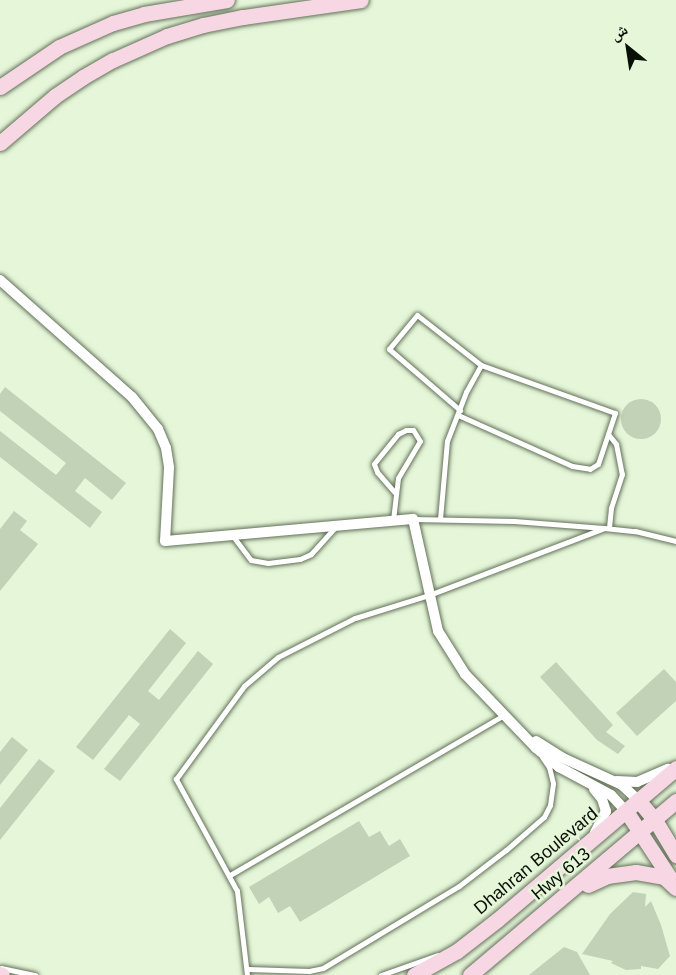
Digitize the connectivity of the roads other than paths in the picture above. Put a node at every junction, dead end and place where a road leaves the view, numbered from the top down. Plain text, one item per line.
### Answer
1 (227, 0) edge
2 (361, 0) edge
3 (0, 87) edge
4 (0, 142) edge
5 (0, 280) edge
6 (481, 365) junction
7 (459, 413) junction
8 (608, 434) junction
9 (396, 494) junction
10 (413, 519) junction
11 (440, 519) junction
12 (393, 520) junction
13 (335, 526) junction
14 (606, 528) junction
15 (232, 534) junction
16 (676, 541) edge
17 (429, 595) junction
18 (504, 715) junction
19 (525, 735) junction
20 (536, 748) junction
21 (676, 767) edge
22 (580, 778) junction
23 (610, 780) junction
24 (676, 801) edge
25 (632, 805) junction
26 (655, 820) junction
27 (642, 832) junction
28 (589, 843) junction
29 (676, 855) edge
30 (230, 875) junction
31 (676, 888) edge
32 (562, 899) junction
33 (457, 951) junction
34 (0, 968) edge
35 (247, 972) edge
36 (35, 975) edge
37 (381, 975) edge
38 (414, 975) edge
39 (470, 975) edge

1 - 3 main road
2 - 4 main road
5 - 15 street
6 - 7 lane
6 - 7 lane
6 - 8 lane
7 - 8 lane
7 - 11 lane
8 - 14 lane
9 - 9 lane
9 - 12 lane
10 - 11 lane
10 - 12 street
10 - 17 street
11 - 14 lane
12 - 13 street
13 - 15 street
13 - 15 lane
14 - 16 lane
14 - 17 lane
17 - 18 street
17 - 30 lane
18 - 19 street
18 - 30 lane
19 - 20 street
19 - 23 street
20 - 22 street
20 - 35 lane
21 - 23 street
21 - 25 main road, Dhahran Boulevard
22 - 25 street
22 - 28 street
23 - 25 street
24 - 26 main road, Hwy 613
25 - 26 main road
25 - 27 main road
25 - 28 main road, Dhahran Boulevard
26 - 27 main road, Hwy 613
26 - 29 main road
27 - 31 main road
27 - 32 main road, Hwy 613
28 - 33 main road, Dhahran Boulevard
30 - 35 lane
31 - 32 main road
32 - 39 main road, Hwy 613
33 - 37 lane
33 - 38 main road, Dhahran Boulevard
34 - 36 lane

